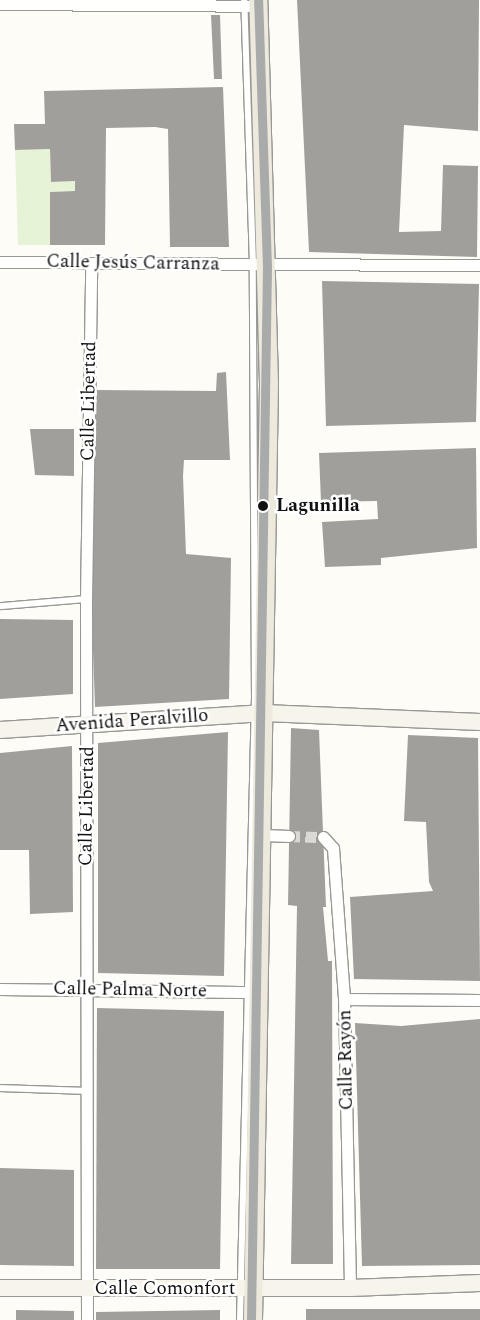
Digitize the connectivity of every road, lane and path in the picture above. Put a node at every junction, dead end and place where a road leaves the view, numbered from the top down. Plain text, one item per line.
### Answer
1 (251, 3) edge
2 (0, 4) edge
3 (0, 262) edge
4 (91, 263) junction
5 (260, 265) junction
6 (480, 265) edge
7 (86, 599) junction
8 (1, 606) edge
9 (258, 714) junction
10 (480, 722) edge
11 (88, 724) junction
12 (0, 730) edge
13 (263, 835) junction
14 (289, 836) tunnel mouth
15 (323, 837) dead end
16 (85, 988) junction
17 (0, 989) edge
18 (253, 992) junction
19 (344, 999) junction
20 (480, 1000) edge
21 (0, 1088) edge
22 (86, 1091) junction
23 (480, 1284) edge
24 (0, 1288) edge
25 (350, 1288) junction
26 (87, 1289) junction
27 (247, 1289) junction
28 (87, 1320) edge
29 (240, 1320) edge
30 (254, 1320) edge

1 - 2 street
1 - 5 main road
3 - 4 street, Calle Jesús Carranza
4 - 5 street, Calle Jesús Carranza
4 - 7 street, Calle Libertad
5 - 6 street, Calle Jesús Carranza
5 - 9 main road
7 - 8 lane
7 - 11 street, Calle Libertad
9 - 10 street, Avenida Peralvillo
9 - 11 street, Avenida Peralvillo
9 - 13 main road
9 - 18 lane
11 - 12 street, Avenida Peralvillo
11 - 16 street, Calle Libertad
13 - 14 street
13 - 18 main road
15 - 19 street, Calle Rayón
16 - 17 street, Calle Palma Norte
16 - 18 street, Calle Palma Norte
16 - 22 street, Calle Libertad
18 - 27 main road
19 - 20 street
19 - 25 street, Calle Rayón
21 - 22 lane
22 - 26 street, Calle Libertad
23 - 25 street, Calle Comonfort
24 - 26 street, Calle Comonfort
25 - 27 street, Calle Comonfort
26 - 27 street, Calle Comonfort
26 - 28 street, Calle Libertad
27 - 29 lane
27 - 30 main road

